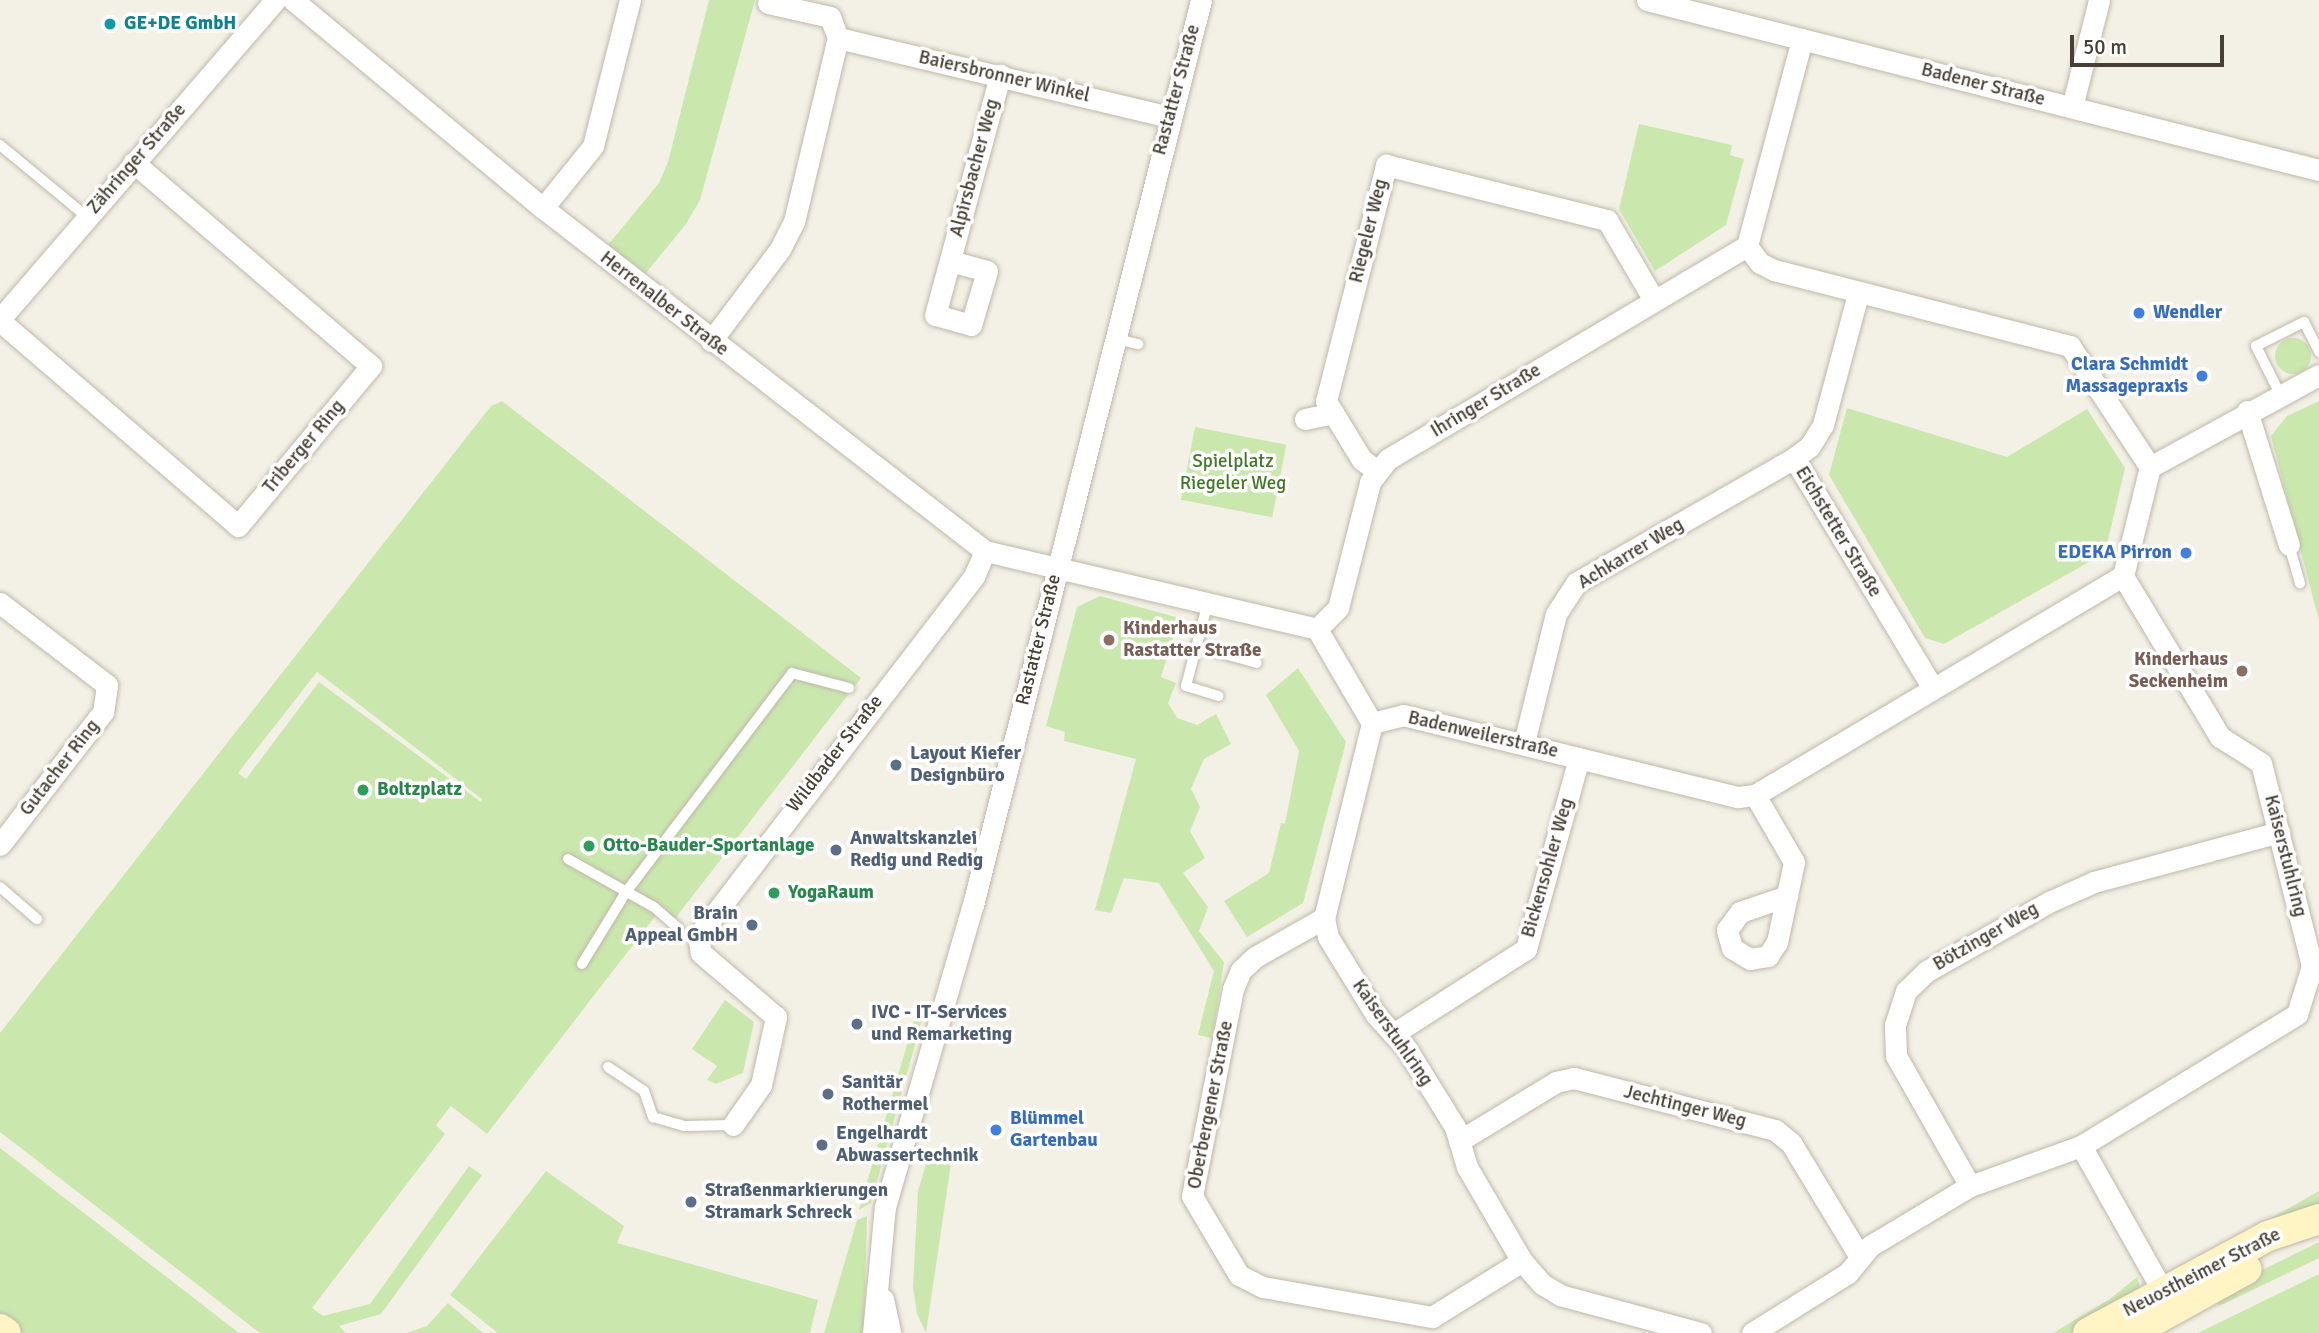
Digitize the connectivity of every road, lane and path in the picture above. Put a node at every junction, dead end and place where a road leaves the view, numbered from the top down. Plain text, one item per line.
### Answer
1 (275, 0) edge
2 (293, 0) edge
3 (630, 0) edge
4 (1201, 0) edge
5 (1647, 0) edge
6 (2099, 0) edge
7 (768, 3) dead end
8 (838, 38) junction
9 (1802, 39) junction
10 (1000, 75) junction
11 (2072, 107) junction
12 (1169, 117) junction
13 (0, 145) edge
14 (133, 162) junction
15 (2319, 170) edge
16 (542, 208) junction
17 (86, 217) junction
18 (1747, 246) junction
19 (950, 261) dead end
20 (1858, 294) junction
21 (1654, 300) junction
22 (0, 320) edge
23 (1116, 339) junction
24 (711, 341) junction
25 (1138, 344) dead end
26 (2319, 352) edge
27 (2319, 375) edge
28 (2280, 394) junction
29 (2247, 411) junction
30 (1333, 413) junction
31 (1305, 419) dead end
32 (1794, 458) junction
33 (2150, 467) junction
34 (1376, 470) junction
35 (2289, 545) joint
36 (985, 551) junction
37 (1058, 565) junction
38 (2123, 576) junction
39 (2300, 583) dead end
40 (1208, 602) junction
41 (0, 603) edge
42 (1317, 629) junction
43 (1196, 646) junction
44 (1256, 663) dead end
45 (849, 688) dead end
46 (1933, 688) junction
47 (1219, 696) dead end
48 (1372, 723) junction
49 (1524, 743) junction
50 (1579, 758) junction
51 (1755, 795) junction
52 (2279, 832) junction
53 (0, 845) edge
54 (568, 859) dead end
55 (0, 887) edge
56 (626, 892) junction
57 (1787, 896) dead end
58 (1324, 918) junction
59 (37, 919) dead end
60 (678, 929) dead end
61 (582, 964) dead end
62 (1393, 1034) junction
63 (608, 1068) dead end
64 (733, 1125) joint
65 (1459, 1141) junction
66 (2081, 1146) junction
67 (1970, 1186) junction
68 (2319, 1219) edge
69 (2319, 1234) edge
70 (1860, 1257) junction
71 (1522, 1261) junction
72 (880, 1280) junction
73 (2167, 1299) junction
74 (0, 1329) edge
75 (6, 1333) edge
76 (873, 1333) edge
77 (890, 1333) edge
78 (1701, 1333) edge
79 (1752, 1333) edge
80 (2088, 1333) edge
81 (2131, 1333) edge

1 - 14 street, Zähringer Straße
2 - 16 street, Herrenalber Straße
3 - 16 street
4 - 12 street, Rastatter Straße
5 - 9 street, Badener Straße
6 - 11 street
7 - 8 street
8 - 10 street, Baiersbronner Winkel
8 - 24 street
9 - 11 street, Badener Straße
9 - 18 street
10 - 12 street, Baiersbronner Winkel
10 - 19 street, Alpirsbacher Weg
11 - 15 street, Badener Straße
12 - 23 street, Rastatter Straße
13 - 17 lane
14 - 17 street, Zähringer Straße
14 - 22 street, Triberger Ring
16 - 24 street, Herrenalber Straße
17 - 22 street, Zähringer Straße
18 - 20 street
18 - 21 street, Ihringer Straße
20 - 32 street, Eichstetter Straße
20 - 33 street
21 - 30 street, Riegeler Weg
21 - 34 street, Ihringer Straße
23 - 25 lane
23 - 37 street, Rastatter Straße
24 - 36 street, Herrenalber Straße
26 - 28 lane
27 - 28 street
28 - 29 street
29 - 33 street
29 - 35 street
30 - 31 street
30 - 34 street, Riegeler Weg
32 - 46 street, Eichstetter Straße
32 - 49 street, Achkarrer Weg
33 - 38 street
34 - 42 street
35 - 39 lane
36 - 37 street, Herrenalber Straße
36 - 64 street, Wildbader Straße
37 - 40 street
37 - 72 street, Rastatter Straße
38 - 46 street
38 - 52 street, Kaiserstuhlring
40 - 42 street
40 - 43 lane
41 - 53 street, Gutacher Ring
42 - 48 street
43 - 44 lane
43 - 47 lane
45 - 56 lane
46 - 51 street
48 - 49 street, Badenweilerstraße
48 - 58 street
49 - 50 street, Badenweilerstraße
50 - 51 street, Badenweilerstraße
50 - 62 street, Bickensohler Weg
51 - 57 street
52 - 66 street, Kaiserstuhlring
52 - 67 street, Bötzinger Weg
54 - 56 lane
55 - 59 lane
56 - 60 lane
56 - 61 lane
58 - 62 street, Kaiserstuhlring
58 - 71 street, Oberbergener Straße
62 - 65 street, Kaiserstuhlring
63 - 64 lane
65 - 70 street, Jechtinger Weg
65 - 71 street, Kaiserstuhlring
66 - 67 street, Kaiserstuhlring
66 - 73 street
67 - 70 street, Kaiserstuhlring
68 - 73 main road, Neuostheimer Straße
69 - 73 main road, Neuostheimer Straße
70 - 79 street, Kaiserstuhlring
71 - 78 street, Kaiserstuhlring
72 - 76 street, Rastatter Straße
72 - 77 street, Rastatter Straße
73 - 80 main road, Neuostheimer Straße
73 - 81 main road, Neuostheimer Straße
74 - 75 main road

